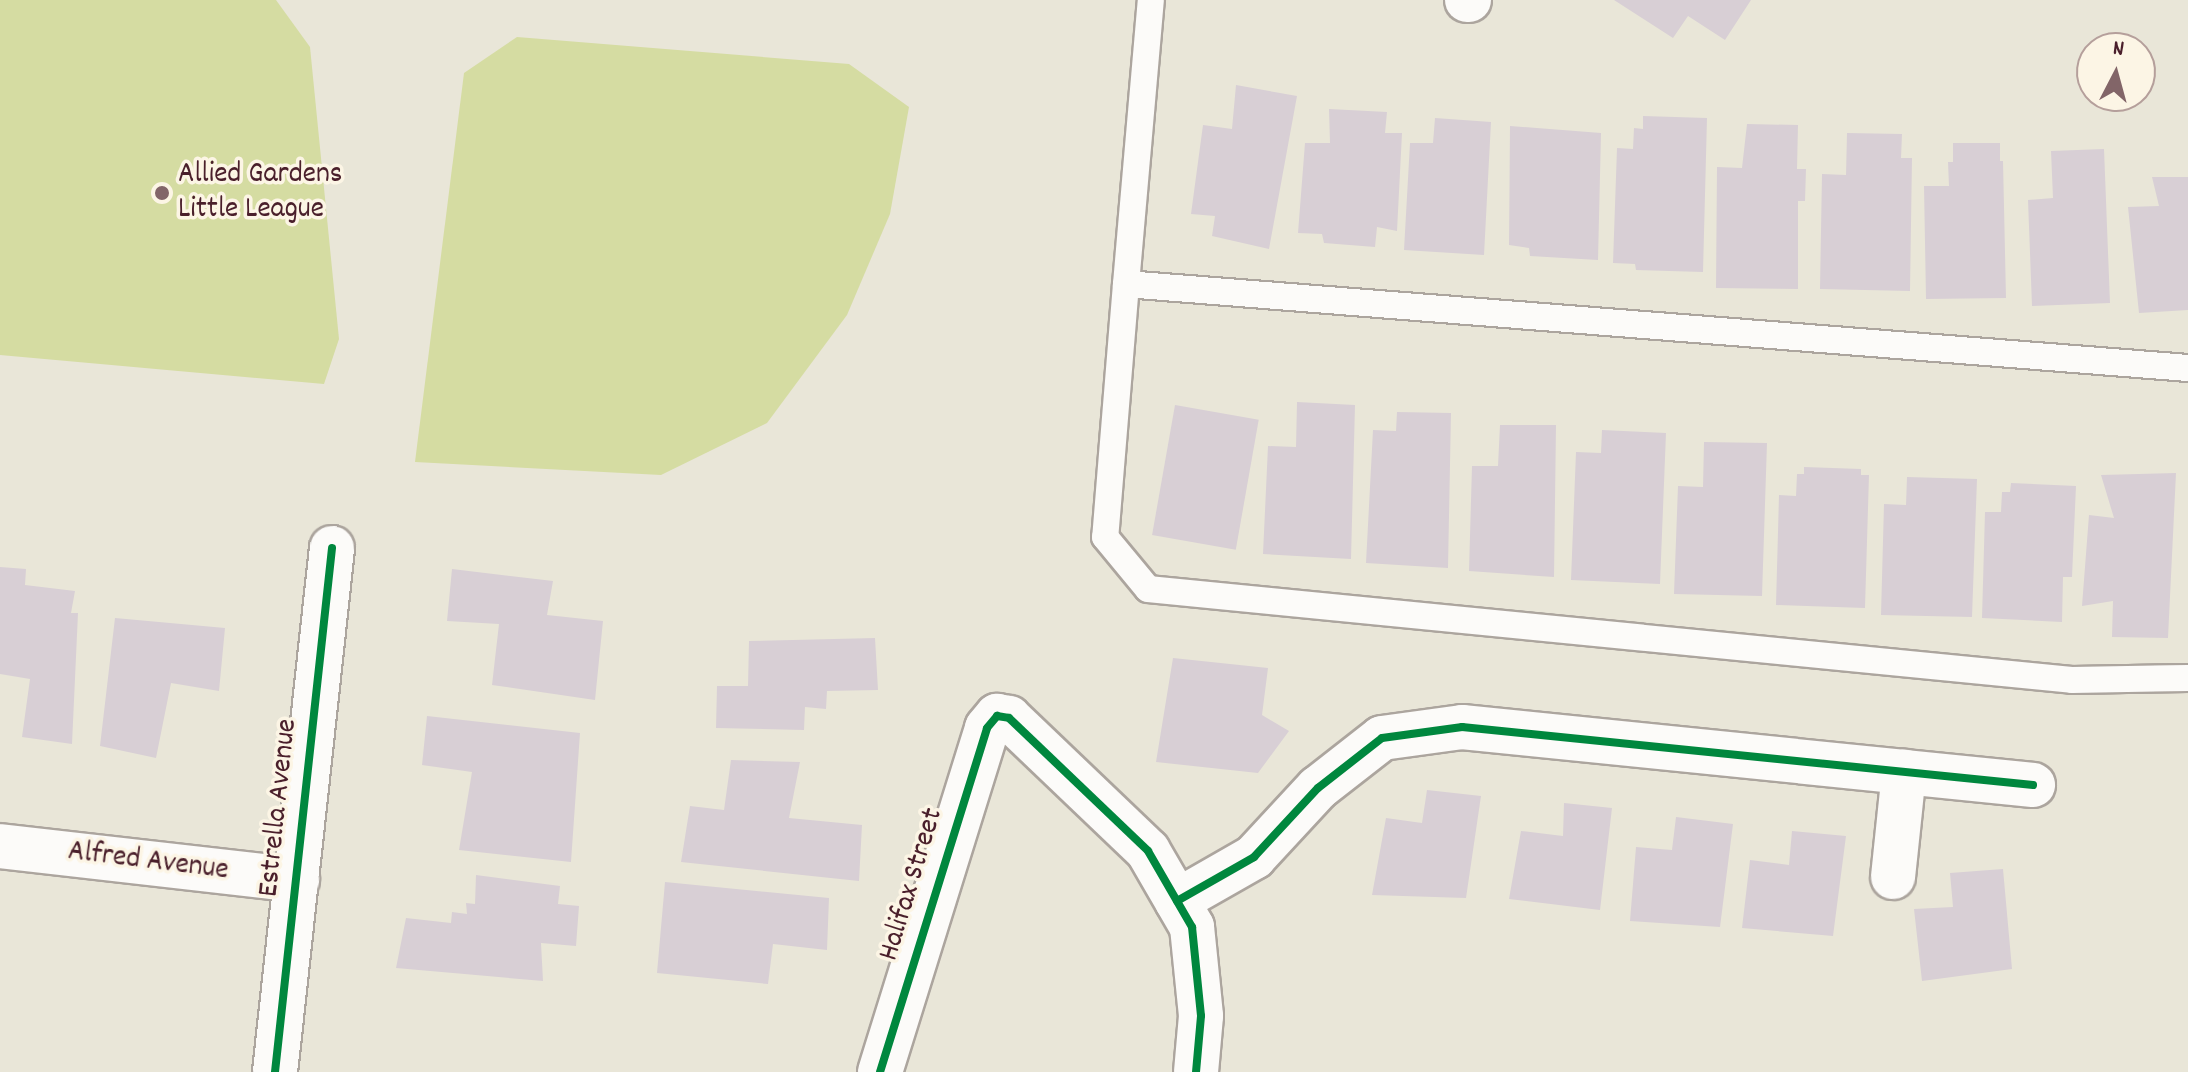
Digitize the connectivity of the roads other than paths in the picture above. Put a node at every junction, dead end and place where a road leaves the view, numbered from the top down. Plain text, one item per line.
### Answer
1 (1151, 0) edge
2 (1126, 284) junction
3 (2188, 368) edge
4 (332, 548) dead end
5 (2188, 678) edge
6 (1904, 772) junction
7 (2033, 785) dead end
8 (0, 846) edge
9 (1893, 877) dead end
10 (297, 880) junction
11 (1177, 901) junction
12 (275, 1072) edge
13 (880, 1072) edge
14 (1196, 1072) edge

1 - 2 lane
2 - 3 lane
2 - 5 lane
4 - 10 street, Estrella Avenue
6 - 7 street
6 - 9 street
6 - 11 street
8 - 10 street, Alfred Avenue
10 - 12 street, Estrella Avenue
11 - 13 street, Halifax Street
11 - 14 street

